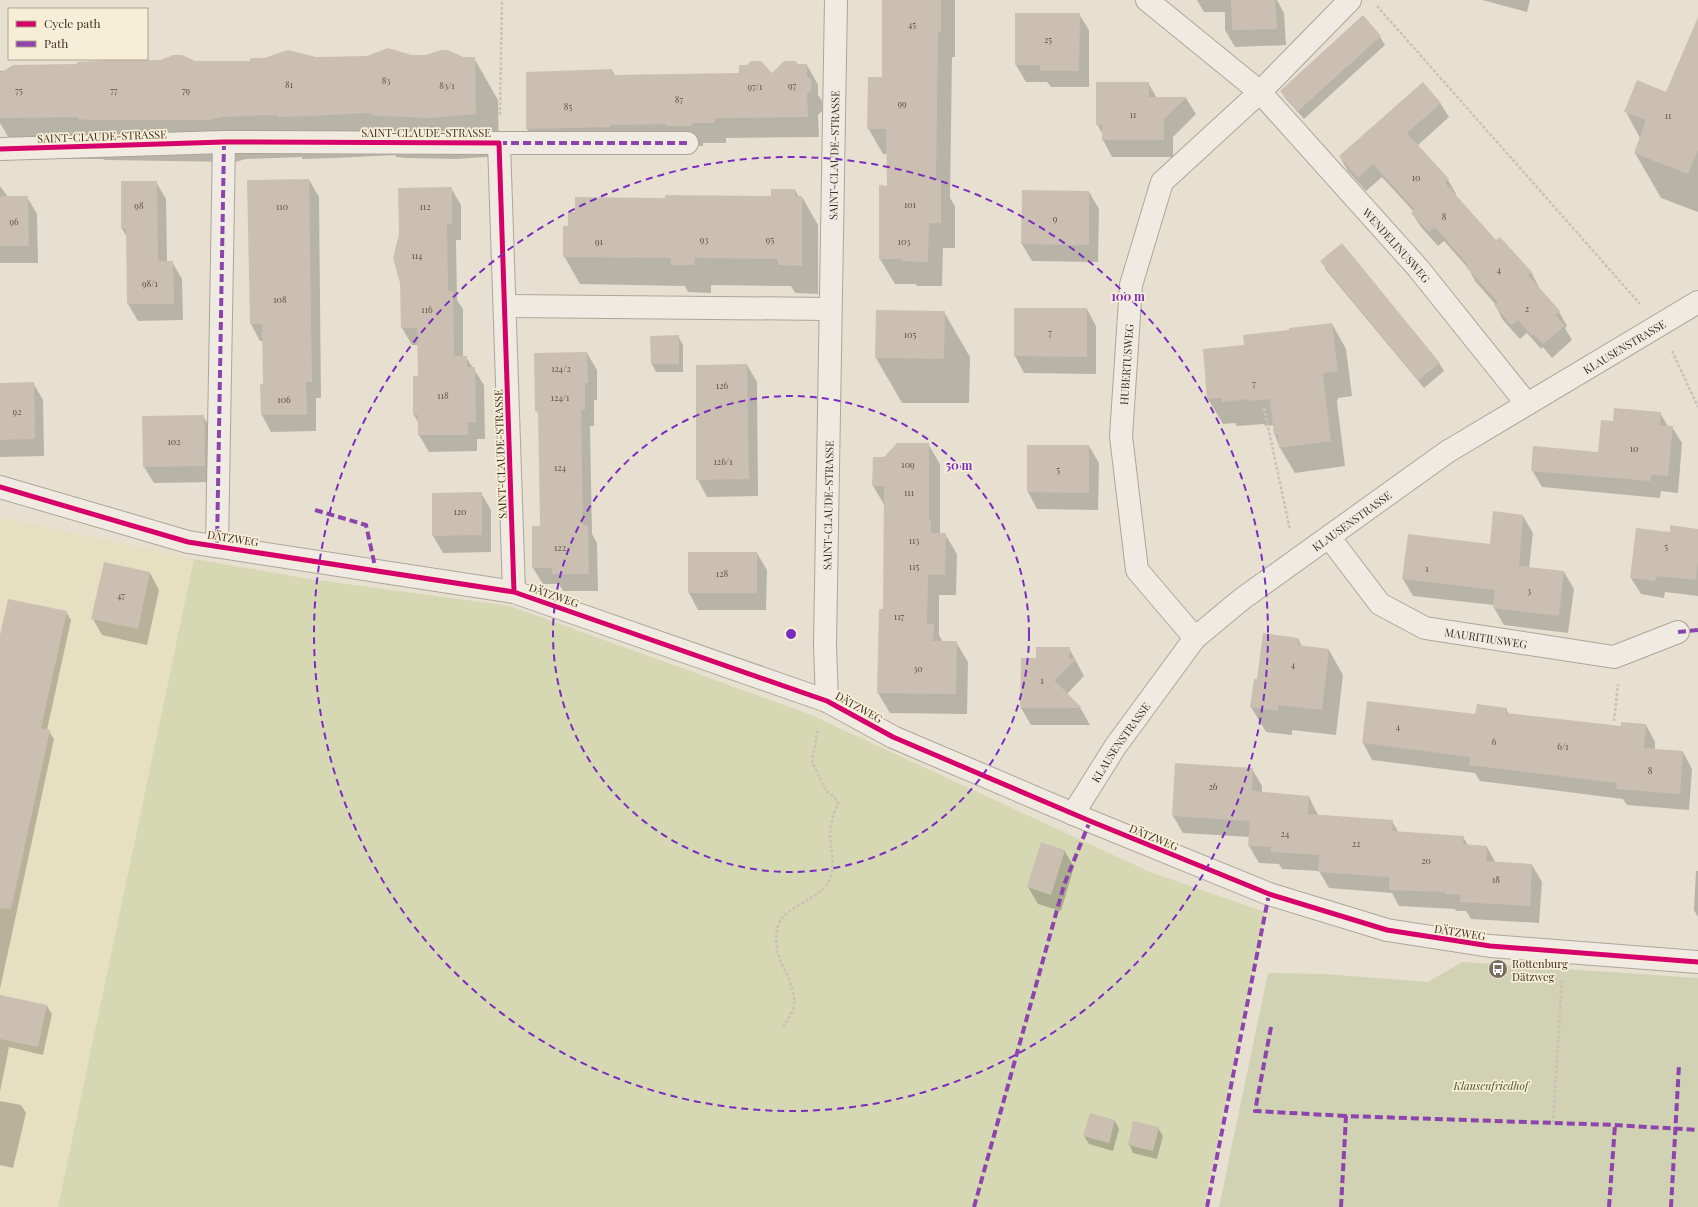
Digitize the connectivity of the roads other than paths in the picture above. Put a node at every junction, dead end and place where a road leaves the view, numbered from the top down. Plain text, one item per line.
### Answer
1 (836, 0) edge
2 (1147, 0) edge
3 (1350, 0) edge
4 (1260, 92) junction
5 (224, 142) junction
6 (499, 143) junction
7 (687, 143) dead end
8 (0, 149) edge
9 (1698, 302) edge
10 (506, 306) junction
11 (830, 309) junction
12 (1527, 404) junction
13 (0, 487) edge
14 (1329, 537) junction
15 (217, 546) junction
16 (514, 592) junction
17 (1678, 632) dead end
18 (1195, 638) junction
19 (827, 701) junction
20 (1073, 814) junction
21 (1698, 962) edge

1 - 11 street, SAINT-CLAUDE-STRASSE
2 - 4 street, WENDELINUSWEG
3 - 4 street
4 - 12 street, WENDELINUSWEG
4 - 18 street, HUBERTUSWEG
5 - 6 street, SAINT-CLAUDE-STRASSE
5 - 8 street, SAINT-CLAUDE-STRASSE
5 - 15 street
6 - 7 street, SAINT-CLAUDE-STRASSE
6 - 10 street, SAINT-CLAUDE-STRASSE
9 - 12 street, KLAUSENSTRASSE
10 - 11 street
10 - 16 street, SAINT-CLAUDE-STRASSE
11 - 19 street, SAINT-CLAUDE-STRASSE
12 - 14 street, KLAUSENSTRASSE
13 - 15 street, DÄTZWEG
14 - 17 street, MAURITIUSWEG
14 - 18 street, KLAUSENSTRASSE
15 - 16 street, DÄTZWEG
16 - 19 street, DÄTZWEG
18 - 20 street, KLAUSENSTRASSE
19 - 20 street, DÄTZWEG
20 - 21 street, DÄTZWEG

